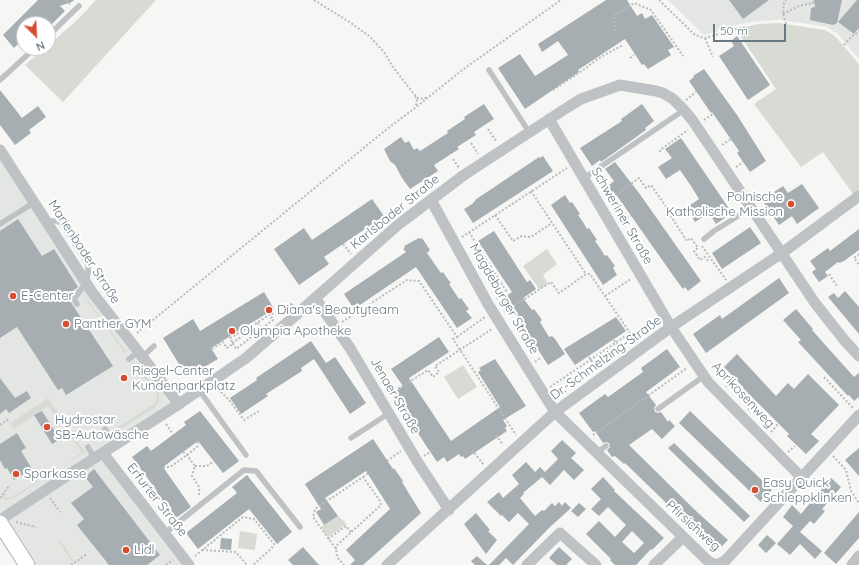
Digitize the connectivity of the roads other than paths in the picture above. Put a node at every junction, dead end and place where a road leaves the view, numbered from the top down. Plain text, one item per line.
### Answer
1 (79, 6) dead end
2 (56, 28) edge
3 (26, 56) edge
4 (489, 70) dead end
5 (0, 80) edge
6 (684, 110) junction
7 (549, 119) junction
8 (529, 132) junction
9 (0, 150) edge
10 (584, 178) junction
11 (859, 196) edge
12 (431, 200) junction
13 (35, 202) junction
14 (751, 208) junction
15 (0, 224) edge
16 (704, 240) road end
17 (782, 253) junction
18 (86, 283) junction
19 (314, 298) junction
20 (77, 304) dead end
21 (671, 327) junction
22 (154, 346) dead end
23 (136, 356) junction
24 (859, 356) edge
25 (704, 376) junction
26 (199, 390) junction
27 (179, 404) junction
28 (658, 409) dead end
29 (555, 412) junction
30 (857, 412) edge
31 (388, 414) junction
32 (105, 429) dead end
33 (351, 438) dead end
34 (116, 445) junction
35 (606, 446) dead end
36 (88, 447) dead end
37 (596, 453) junction
38 (99, 455) junction
39 (246, 455) dead end
40 (801, 477) junction
41 (449, 510) junction
42 (4, 522) edge
43 (300, 527) dead end
44 (165, 533) junction
45 (683, 537) junction
46 (859, 556) edge
47 (27, 565) edge
48 (189, 565) edge
49 (387, 565) edge
50 (527, 565) edge
51 (596, 565) edge
52 (654, 565) edge
53 (852, 565) edge

1 - 2 lane
3 - 5 lane
4 - 8 lane
6 - 7 street, Karlsbader Straße
6 - 10 lane
6 - 14 street, Karlsbader Straße
7 - 8 street, Karlsbader Straße
7 - 10 street, Schweriner Straße
8 - 12 street, Karlsbader Straße
9 - 13 street, Marienbader Straße
10 - 21 street, Schweriner Straße
11 - 17 street, Dr.-Schmelzing-Straße
12 - 19 street, Karlsbader Straße
12 - 29 street, Magdeburger Straße
13 - 15 lane
13 - 18 street, Marienbader Straße
14 - 16 lane
14 - 17 street, Karlsbader Straße
17 - 21 street, Dr.-Schmelzing-Straße
17 - 24 street, Karlsbader Straße
18 - 20 lane
18 - 23 street, Marienbader Straße
19 - 26 street, Karlsbader Straße
19 - 31 street, Jenaer Straße
21 - 25 street, Aprikosenweg
21 - 29 street, Dr.-Schmelzing-Straße
22 - 23 lane
23 - 27 street, Marienbader Straße
25 - 28 lane
25 - 40 street, Aprikosenweg
26 - 27 street, Karlsbader Straße
26 - 39 lane
27 - 34 street, Karlsbader Straße
29 - 37 street, Pfirsichweg
29 - 41 street, Dr.-Schmelzing-Straße
30 - 40 street, Pfirsichweg
31 - 33 lane
31 - 41 street, Jenaer Straße
32 - 34 lane
34 - 38 street, Karlsbader Straße
35 - 37 lane
36 - 38 lane
37 - 45 street, Pfirsichweg
38 - 42 street, Karlsbader Straße
38 - 44 street, Erfurter Straße
40 - 45 street, Pfirsichweg
41 - 49 street, Dr.-Schmelzing-Straße
42 - 47 street
43 - 44 lane
44 - 48 street, Erfurter Straße
45 - 52 street
46 - 53 street
50 - 51 street

